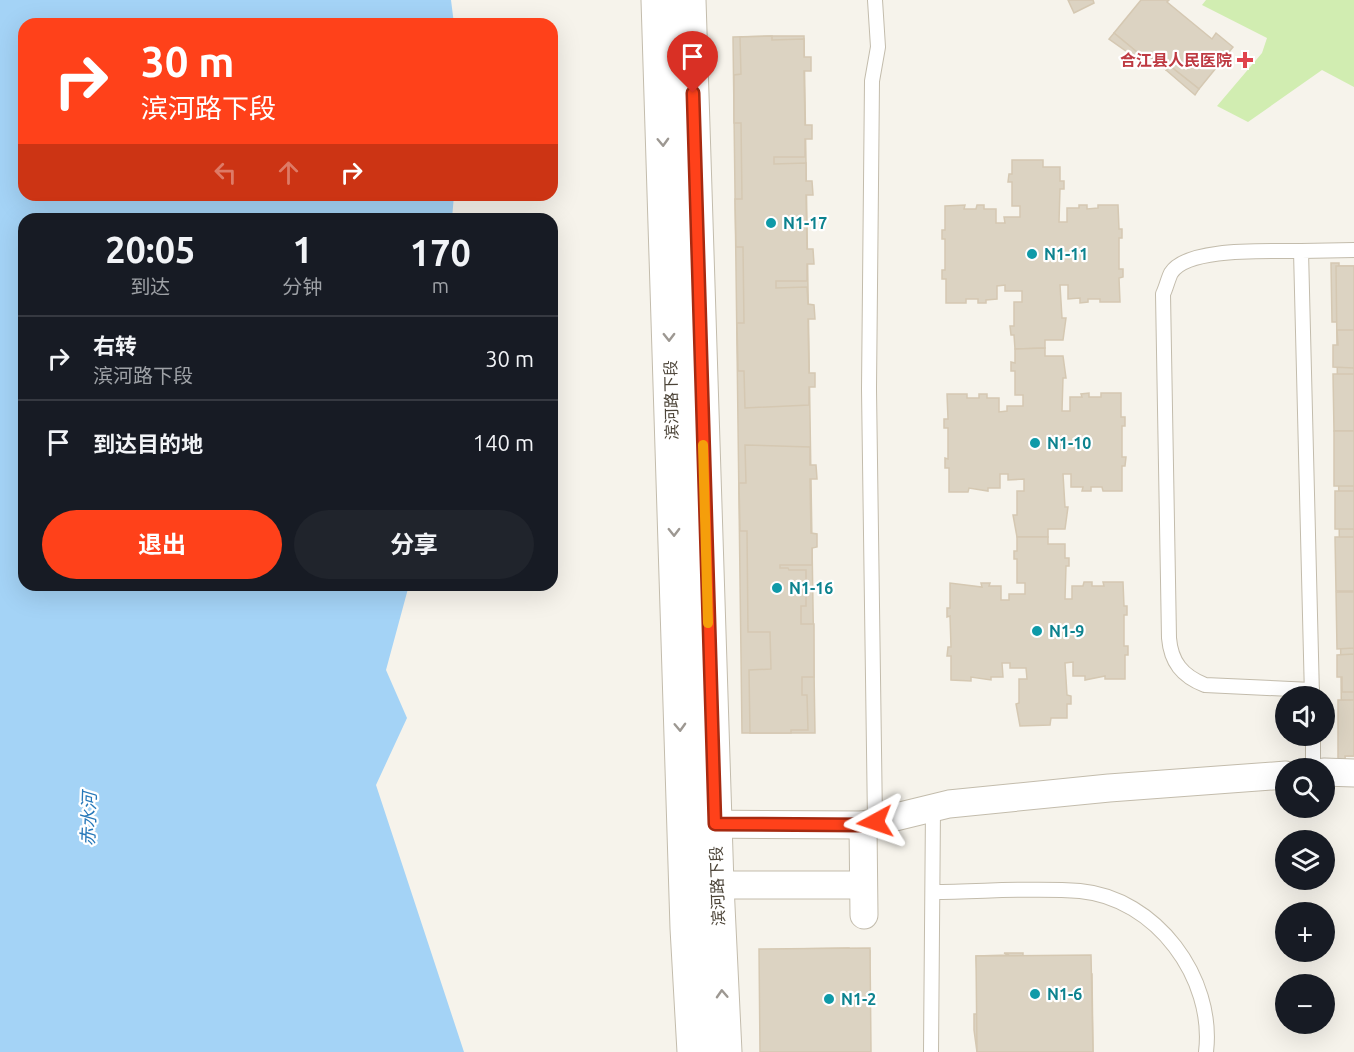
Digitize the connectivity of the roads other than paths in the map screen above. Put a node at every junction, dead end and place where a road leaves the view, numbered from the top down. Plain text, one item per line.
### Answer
1 (658, 0) edge
2 (689, 0) edge
3 (875, 0) edge
4 (1354, 250) edge
5 (1301, 251) junction
6 (1312, 686) edge
7 (1275, 690) edge
8 (1335, 772) edge
9 (1354, 773) edge
10 (1275, 776) edge
11 (933, 808) junction
12 (699, 824) junction
13 (869, 824) junction
14 (701, 885) junction
15 (863, 885) junction
16 (933, 892) junction
17 (864, 915) dead end
18 (694, 1052) edge
19 (725, 1052) edge
20 (931, 1052) edge
21 (1206, 1052) edge

1 -> 12 street, 滨河路下段
2 - 12 street, 滨河路下段
3 - 13 lane
4 - 5 lane
5 - 6 lane
5 - 7 lane
8 - 9 street
10 - 11 street
11 - 13 street
11 - 16 lane
12 - 13 street
12 - 14 street, 滨河路下段
13 - 15 street
14 - 15 street
14 - 18 street, 滨河路下段
19 -> 14 street, 滨河路下段
15 - 17 street
16 - 20 lane
16 - 21 lane

